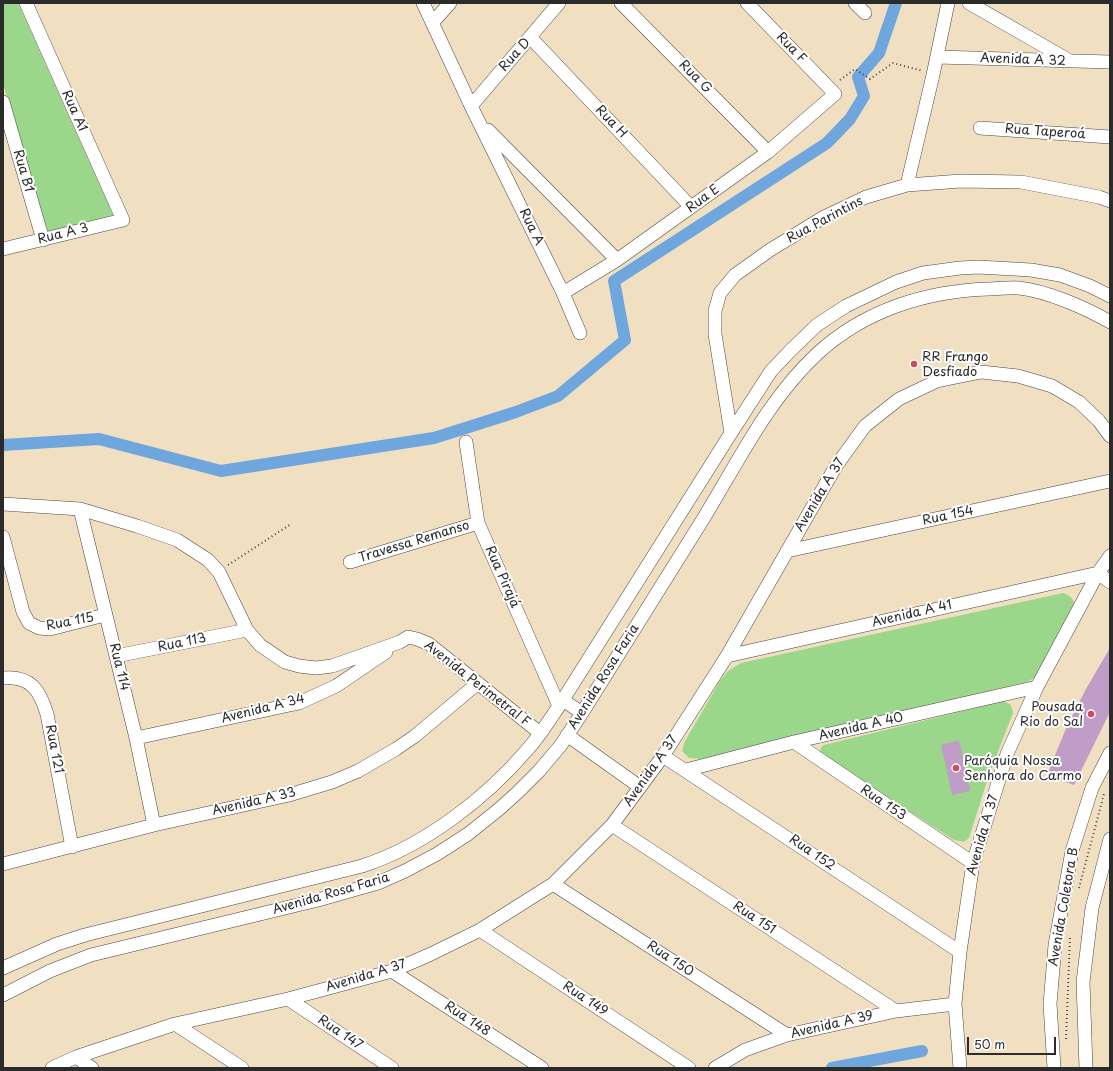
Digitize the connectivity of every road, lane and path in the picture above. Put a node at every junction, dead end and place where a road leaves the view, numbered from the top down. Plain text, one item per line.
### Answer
1 (26, 3) edge
2 (423, 3) edge
3 (450, 3) edge
4 (559, 3) edge
5 (621, 3) edge
6 (747, 3) edge
7 (855, 3) edge
8 (948, 3) edge
9 (969, 3) edge
10 (865, 13) dead end
11 (433, 22) junction
12 (530, 37) junction
13 (937, 57) junction
14 (1071, 62) junction
15 (1110, 62) edge
16 (933, 75) junction
17 (832, 91) junction
18 (3, 102) edge
19 (471, 106) junction
20 (479, 122) junction
21 (980, 128) dead end
22 (1110, 137) edge
23 (768, 152) junction
24 (907, 185) junction
25 (1110, 201) edge
26 (691, 207) junction
27 (123, 220) joint
28 (43, 240) junction
29 (3, 249) edge
30 (618, 260) junction
31 (563, 293) junction
32 (1110, 296) edge
33 (1110, 322) edge
34 (580, 333) dead end
35 (731, 433) junction
36 (1110, 436) edge
37 (466, 442) dead end
38 (1110, 481) edge
39 (3, 504) edge
40 (686, 505) junction
41 (80, 509) junction
42 (705, 516) junction
43 (478, 523) junction
44 (291, 524) dead end
45 (3, 537) edge
46 (787, 551) junction
47 (1110, 556) edge
48 (350, 562) dead end
49 (219, 572) junction
50 (1098, 572) junction
51 (1110, 582) edge
52 (106, 615) junction
53 (247, 630) junction
54 (400, 642) junction
55 (116, 656) junction
56 (727, 656) junction
57 (3, 678) edge
58 (478, 683) junction
59 (1037, 686) junction
60 (561, 703) junction
61 (582, 713) junction
62 (540, 733) junction
63 (567, 735) junction
64 (136, 738) junction
65 (794, 742) junction
66 (1110, 752) edge
67 (663, 756) junction
68 (686, 770) junction
69 (640, 787) junction
70 (154, 825) junction
71 (612, 825) junction
72 (1109, 845) edge
73 (72, 847) junction
74 (973, 863) junction
75 (3, 864) edge
76 (1068, 873) junction
77 (1099, 880) junction
78 (553, 884) junction
79 (480, 930) junction
80 (960, 952) junction
81 (3, 968) edge
82 (392, 971) junction
83 (3, 995) edge
84 (288, 999) junction
85 (955, 1004) junction
86 (896, 1011) junction
87 (175, 1024) junction
88 (787, 1035) junction
89 (76, 1057) junction
90 (52, 1068) edge
91 (92, 1068) edge
92 (242, 1068) edge
93 (392, 1068) edge
94 (542, 1068) edge
95 (690, 1068) edge
96 (715, 1068) edge
97 (960, 1068) edge
98 (1054, 1068) edge
99 (1086, 1068) edge

1 - 27 street, Rua A1
2 - 11 street, Rua A
3 - 11 street
4 - 12 street, Rua D
5 - 23 street, Rua G
6 - 17 street, Rua F
7 - 10 street
8 - 13 street
9 - 14 street
11 - 19 street, Rua A
12 - 19 street, Rua D
12 - 26 street, Rua H
13 - 14 street, Avenida A 32
13 - 16 street
14 - 15 street, Avenida A 32
16 - 17 path
16 - 24 street
17 - 23 street, Rua E
18 - 28 street, Rua B1
19 - 20 street, Rua A
20 - 30 street, Rua A
20 - 31 street, Rua A
21 - 22 street, Rua Taperoá
23 - 26 street, Rua E
24 - 25 street, Rua Parintins
24 - 35 street, Rua Parintins
26 - 30 street, Rua E
27 - 28 street, Rua A 3
28 - 29 street, Rua A 3
30 - 31 street, Rua E
31 - 34 street, Rua A
32 - 35 street, Avenida Rosa Faria
33 - 42 street, Avenida Rosa Faria
35 - 40 street, Avenida Rosa Faria
36 - 46 street, Avenida A 37
37 - 43 street, Rua Pirajá
38 - 46 street, Rua 154
39 - 41 street, Avenida Perimetral F
40 - 42 street
40 - 60 street, Avenida Rosa Faria
41 - 49 street, Avenida Perimetral F
41 - 52 street, Rua 114
42 - 61 street, Avenida Rosa Faria
43 - 48 street, Travessa Remanso
43 - 60 street, Rua Pirajá
44 - 49 path
45 - 52 street, Rua 115
46 - 56 street, Avenida A 37
47 - 50 street, Avenida A 37
49 - 53 street, Avenida Perimetral F
50 - 51 street
50 - 56 street, Avenida A 41
50 - 59 street, Avenida A 37
52 - 55 street, Rua 114
53 - 54 street, Avenida Perimetral F
53 - 55 street, Rua 113
54 - 58 street, Avenida Perimetral F
54 - 64 street, Avenida A 34
55 - 64 street, Rua 114
56 - 67 street, Avenida A 37
57 - 73 street, Rua 121
58 - 62 street, Avenida Perimetral F
58 - 70 street, Avenida A 33
59 - 65 street, Avenida A 40
59 - 74 street, Avenida A 37
60 - 61 street
60 - 62 street, Avenida Rosa Faria
61 - 63 street, Avenida Rosa Faria
62 - 81 street, Avenida Rosa Faria
63 - 69 street
63 - 83 street, Avenida Rosa Faria
64 - 70 street, Rua 114
65 - 68 street, Avenida A 40
65 - 74 street, Rua 153
66 - 76 street, Avenida Coletora B
67 - 68 street, Rua 152
67 - 69 street, Avenida A 37
68 - 80 street, Rua 152
69 - 71 street, Avenida A 37
70 - 73 street, Avenida A 33
71 - 78 street, Avenida A 37
71 - 86 street, Rua 151
72 - 77 street
73 - 75 street, Avenida A 33
74 - 80 street, Avenida A 37
76 - 77 path
76 - 98 street, Avenida Coletora B
77 - 99 street
78 - 79 street, Avenida A 37
78 - 88 street, Rua 150
79 - 82 street, Avenida A 37
79 - 95 street, Rua 149
80 - 85 street, Avenida A 37
82 - 84 street, Avenida A 37
82 - 94 street, Rua 148
84 - 87 street, Avenida A 37
84 - 93 street, Rua 147
85 - 86 street, Avenida A 39
85 - 97 street, Avenida A 37
86 - 88 street, Avenida A 39
87 - 89 street, Avenida A 37
87 - 92 street
88 - 96 street, Avenida A 39
89 - 90 street, Avenida A 37
89 - 91 street

